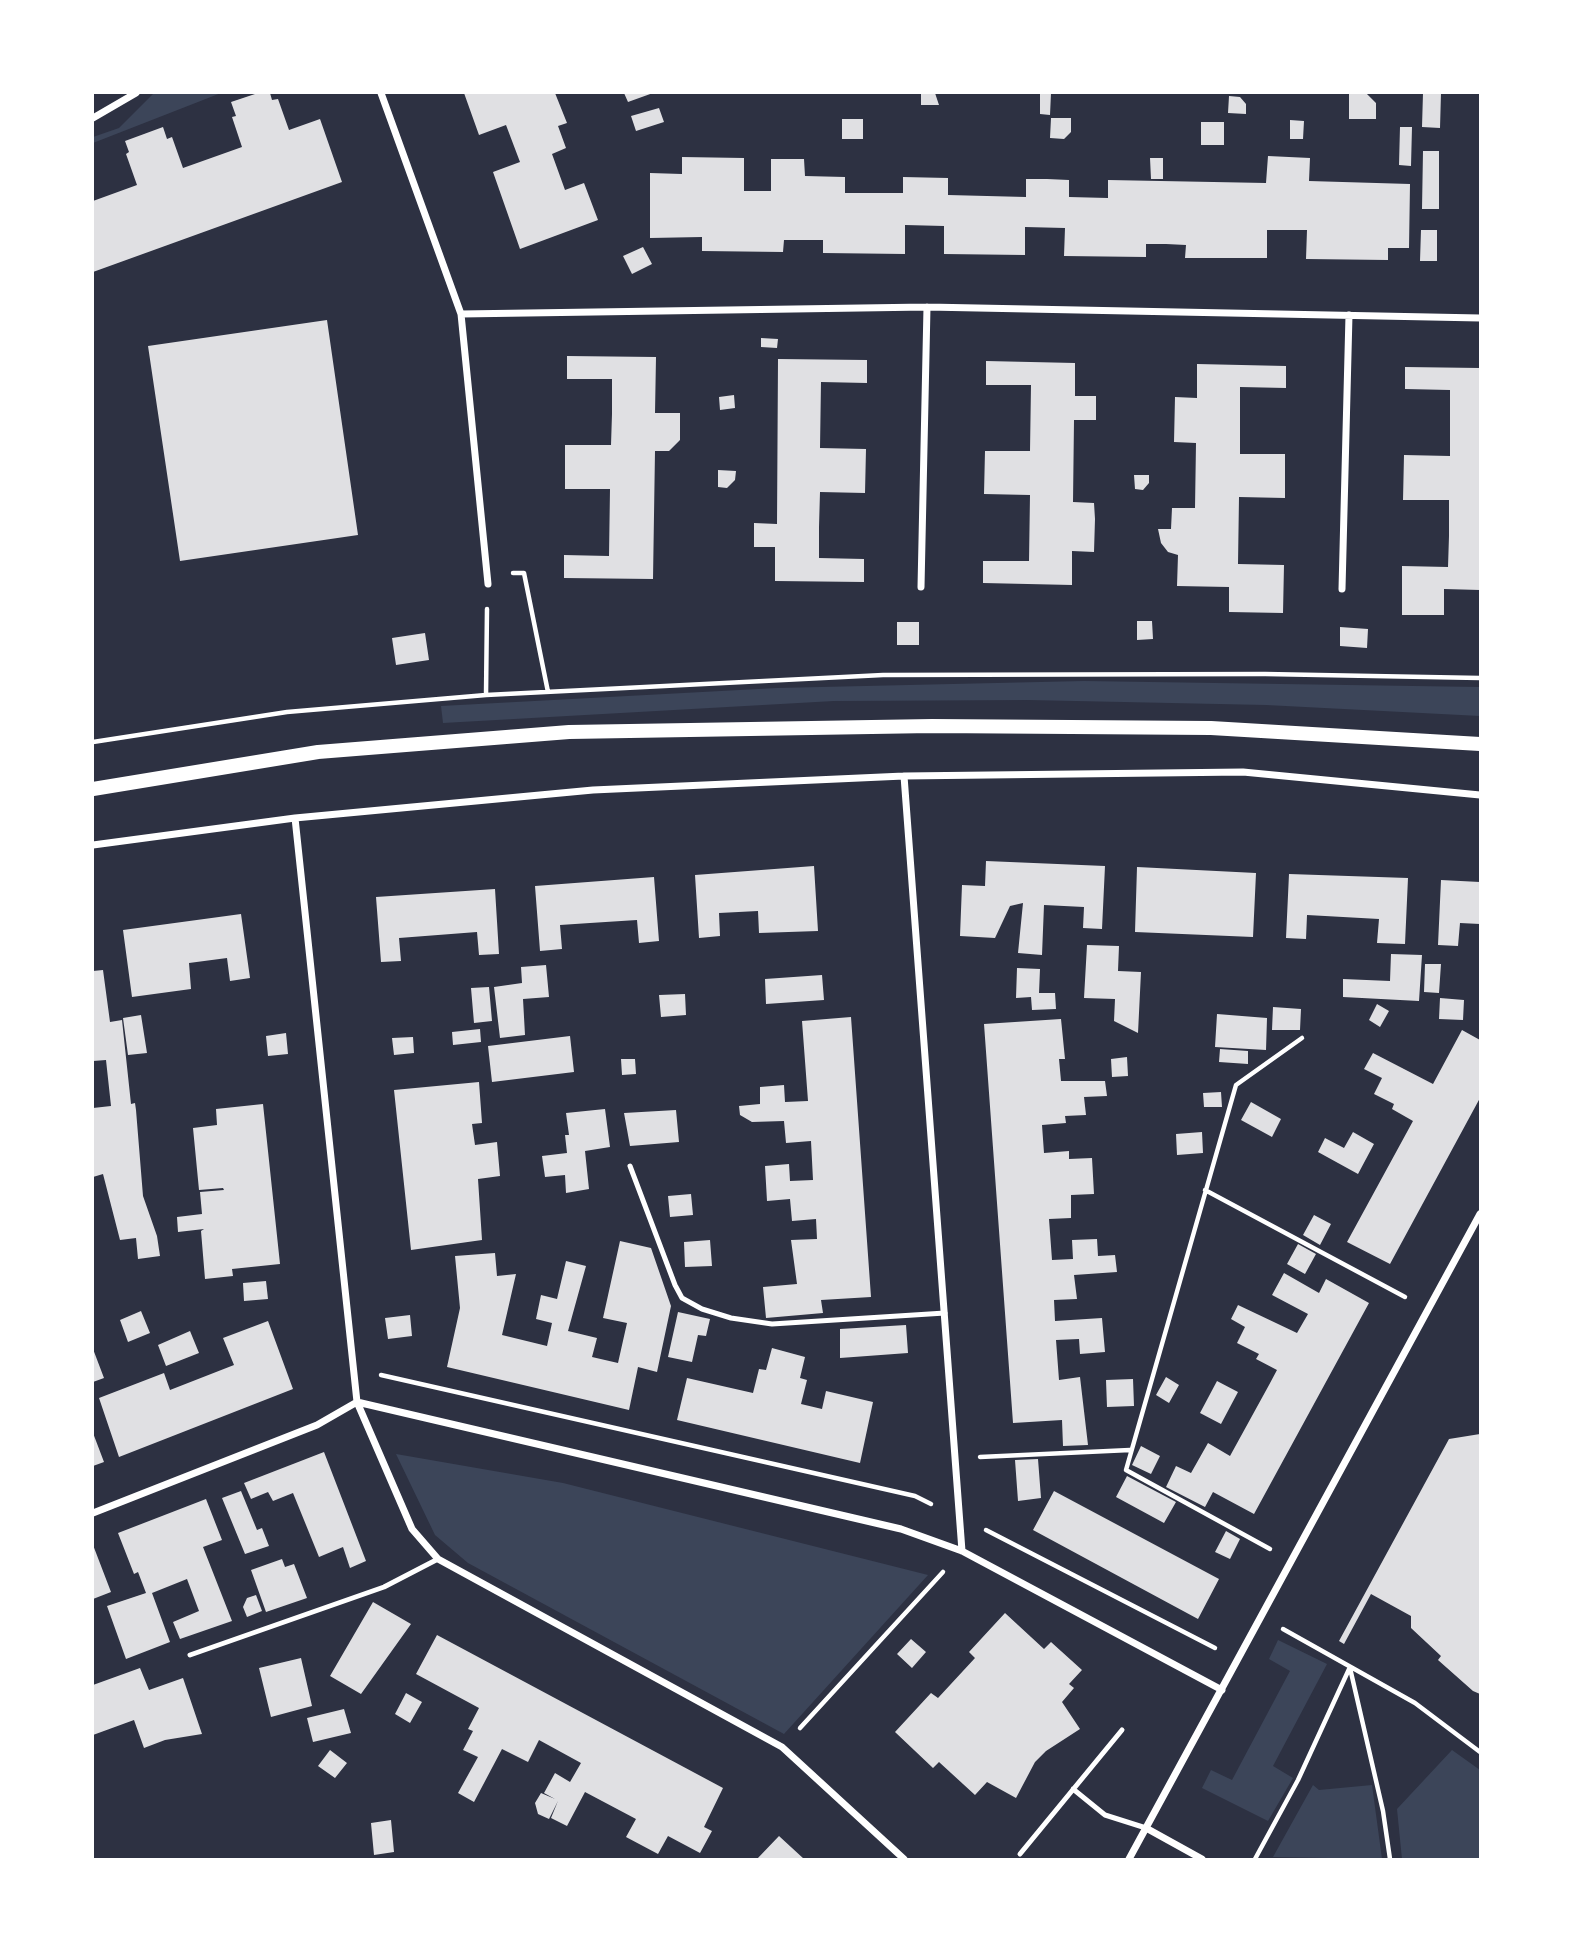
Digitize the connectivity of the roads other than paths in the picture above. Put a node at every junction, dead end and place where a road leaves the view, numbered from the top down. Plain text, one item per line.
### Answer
1 (136, 93) edge
2 (382, 93) edge
3 (93, 118) edge
4 (927, 307) junction
5 (461, 314) junction
6 (1349, 315) junction
7 (1480, 318) edge
8 (488, 584) road end
9 (921, 587) dead end
10 (1342, 589) dead end
11 (1480, 744) edge
12 (904, 776) junction
13 (93, 789) edge
14 (1480, 795) edge
15 (295, 818) junction
16 (93, 845) edge
17 (630, 1166) dead end
18 (1480, 1214) edge
19 (944, 1313) junction
20 (357, 1402) junction
21 (93, 1513) edge
22 (962, 1551) junction
23 (438, 1559) junction
24 (190, 1656) dead end
25 (1222, 1690) junction
26 (1122, 1730) dead end
27 (1073, 1789) junction
28 (1146, 1828) junction
29 (1020, 1854) dead end
30 (904, 1859) edge
31 (1129, 1859) edge
32 (1202, 1859) edge

1 - 3 street
2 - 5 street
4 - 5 street
4 - 6 street
4 - 9 street
5 - 8 street
6 - 7 street
6 - 10 street
11 - 13 main road
12 - 14 street
12 - 15 street
12 - 19 street
15 - 16 street
15 - 20 street
17 - 19 lane
18 - 25 street
19 - 22 street
20 - 21 street
20 - 22 street
20 - 23 street
22 - 25 street
23 - 24 lane
23 - 30 street
25 - 28 street
26 - 27 lane
27 - 28 lane
27 - 29 lane
28 - 31 street
28 - 32 street

